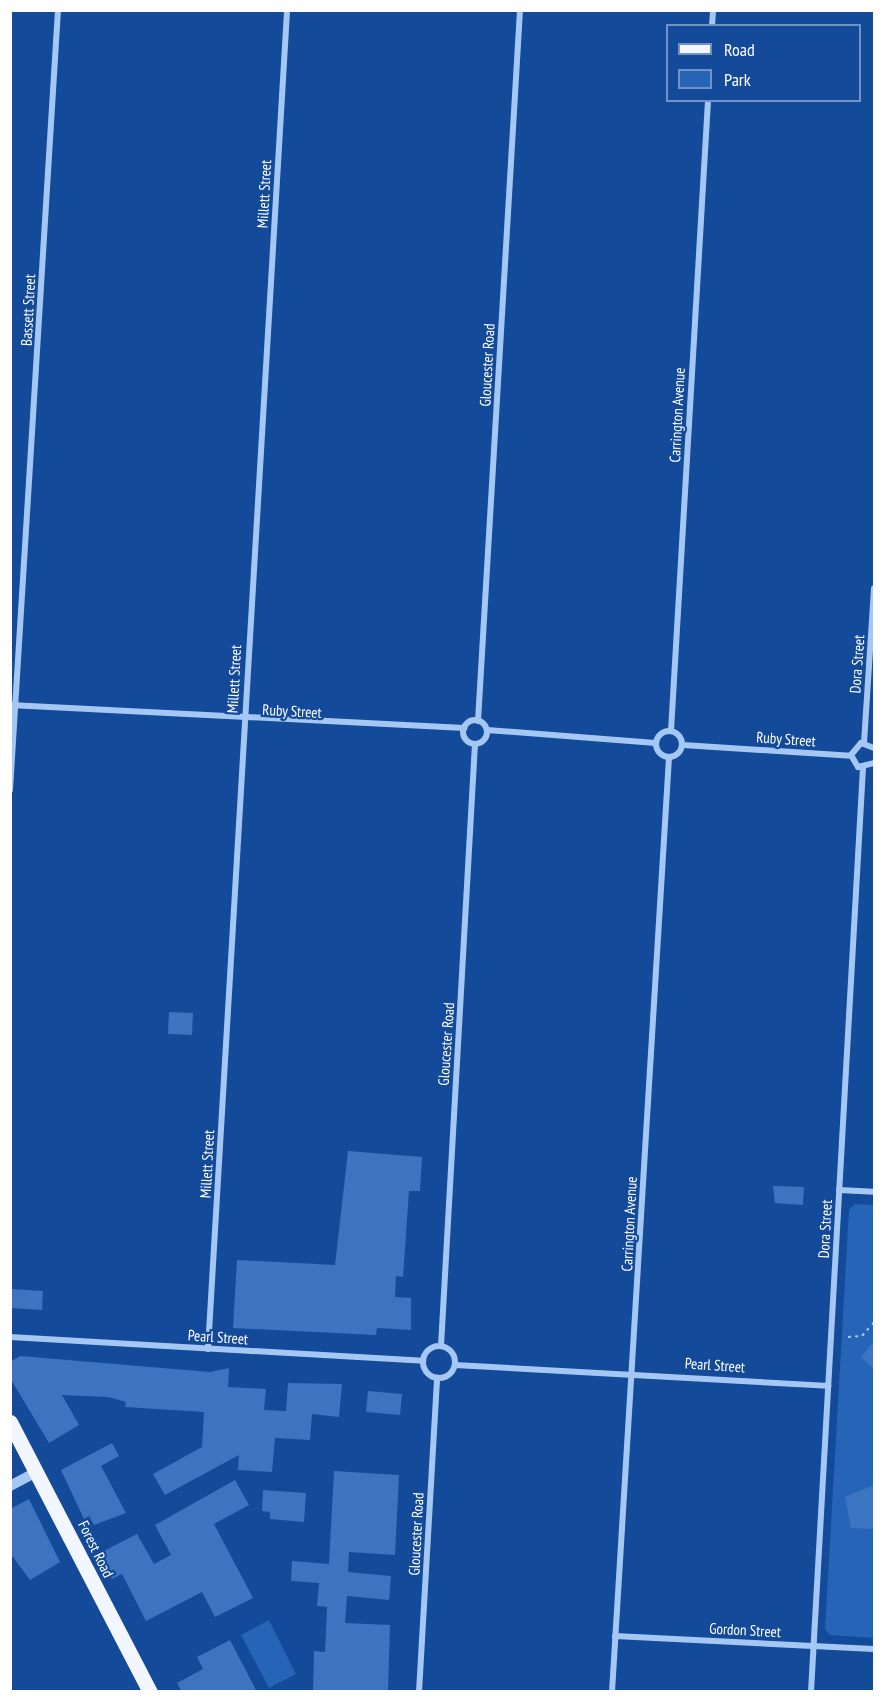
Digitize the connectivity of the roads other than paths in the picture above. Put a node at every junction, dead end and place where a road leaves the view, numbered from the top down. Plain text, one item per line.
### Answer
1 (58, 10) edge
2 (287, 10) edge
3 (520, 10) edge
4 (708, 102) edge
5 (874, 588) edge
6 (13, 705) edge
7 (244, 721) junction
8 (478, 721) junction
9 (464, 728) junction
10 (487, 730) junction
11 (671, 730) junction
12 (656, 743) junction
13 (864, 743) junction
14 (475, 744) junction
15 (683, 745) junction
16 (874, 748) edge
17 (851, 756) junction
18 (669, 758) junction
19 (874, 763) edge
20 (863, 768) junction
21 (10, 790) edge
22 (839, 1190) junction
23 (874, 1192) edge
24 (10, 1337) edge
25 (441, 1346) junction
26 (208, 1348) junction
27 (423, 1361) junction
28 (455, 1365) junction
29 (632, 1371) junction
30 (436, 1378) junction
31 (828, 1386) junction
32 (10, 1422) edge
33 (38, 1471) junction
34 (10, 1486) edge
35 (615, 1636) junction
36 (813, 1646) junction
37 (874, 1650) edge
38 (150, 1692) edge
39 (419, 1692) edge
40 (612, 1692) edge
41 (811, 1692) edge

1 - 6 street, Bassett Street
2 - 7 street, Millett Street
3 - 8 street, Gloucester Road
4 - 11 street, Carrington Avenue
5 - 13 street, Dora Street
6 - 7 street, Ruby Street
6 - 21 street, Bassett Street
7 - 9 street, Ruby Street
7 - 26 street, Millett Street
8 - 9 street
8 - 10 street
9 - 14 street
10 - 12 street
10 - 14 street
11 - 12 street
11 - 15 street
12 - 18 street
13 - 16 street
13 - 17 street
14 - 25 street, Gloucester Road
15 - 17 street, Ruby Street
15 - 18 street
17 - 20 street
18 - 29 street, Carrington Avenue
19 - 20 street
20 - 22 street, Dora Street
22 - 23 street
22 - 31 street, Dora Street
24 - 26 street, Pearl Street
25 - 27 street
25 - 28 street
26 - 27 street, Pearl Street
27 - 30 street
28 - 29 street, Pearl Street
28 - 30 street
29 - 31 street, Pearl Street
29 - 35 street, Carrington Avenue
30 - 39 street, Gloucester Road
31 - 36 street, Dora Street
32 - 33 main road, Forest Road
33 - 34 street
33 - 38 main road, Forest Road
35 - 36 street, Gordon Street
35 - 40 street, Carrington Avenue
36 - 37 street, Gordon Street
36 - 41 street, Dora Street

